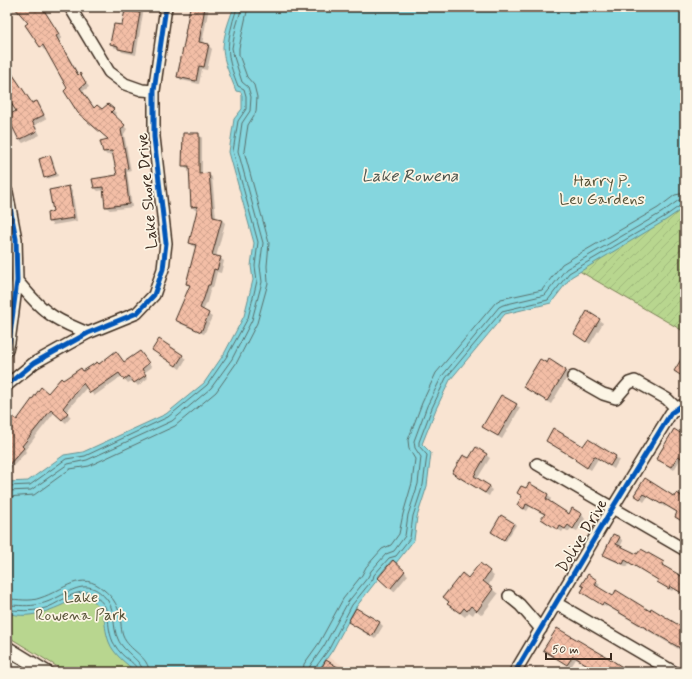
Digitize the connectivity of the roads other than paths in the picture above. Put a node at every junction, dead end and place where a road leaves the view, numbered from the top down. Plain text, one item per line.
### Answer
1 (70, 7) edge
2 (166, 7) edge
3 (154, 91) junction
4 (7, 192) edge
5 (17, 281) junction
6 (88, 333) junction
7 (7, 350) edge
8 (573, 377) dead end
9 (7, 385) edge
10 (678, 410) edge
11 (537, 464) dead end
12 (613, 507) junction
13 (685, 550) edge
14 (509, 596) dead end
15 (556, 603) junction
16 (541, 629) junction
17 (7, 648) edge
18 (7, 666) edge
19 (18, 672) edge
20 (46, 672) edge
21 (515, 672) edge
22 (674, 672) edge

1 - 3 street
2 - 3 street, Lake Shore Drive
3 - 6 street, Lake Shore Drive
4 - 5 street
5 - 6 street
5 - 7 street
6 - 9 street, Lake Shore Drive
8 - 10 street
10 - 12 street, Dolive Drive
11 - 12 street
12 - 13 street
12 - 15 street, Dolive Drive
14 - 16 street
15 - 16 street, Dolive Drive
15 - 22 street
16 - 21 street, Dolive Drive
17 - 20 main road
18 - 19 main road

